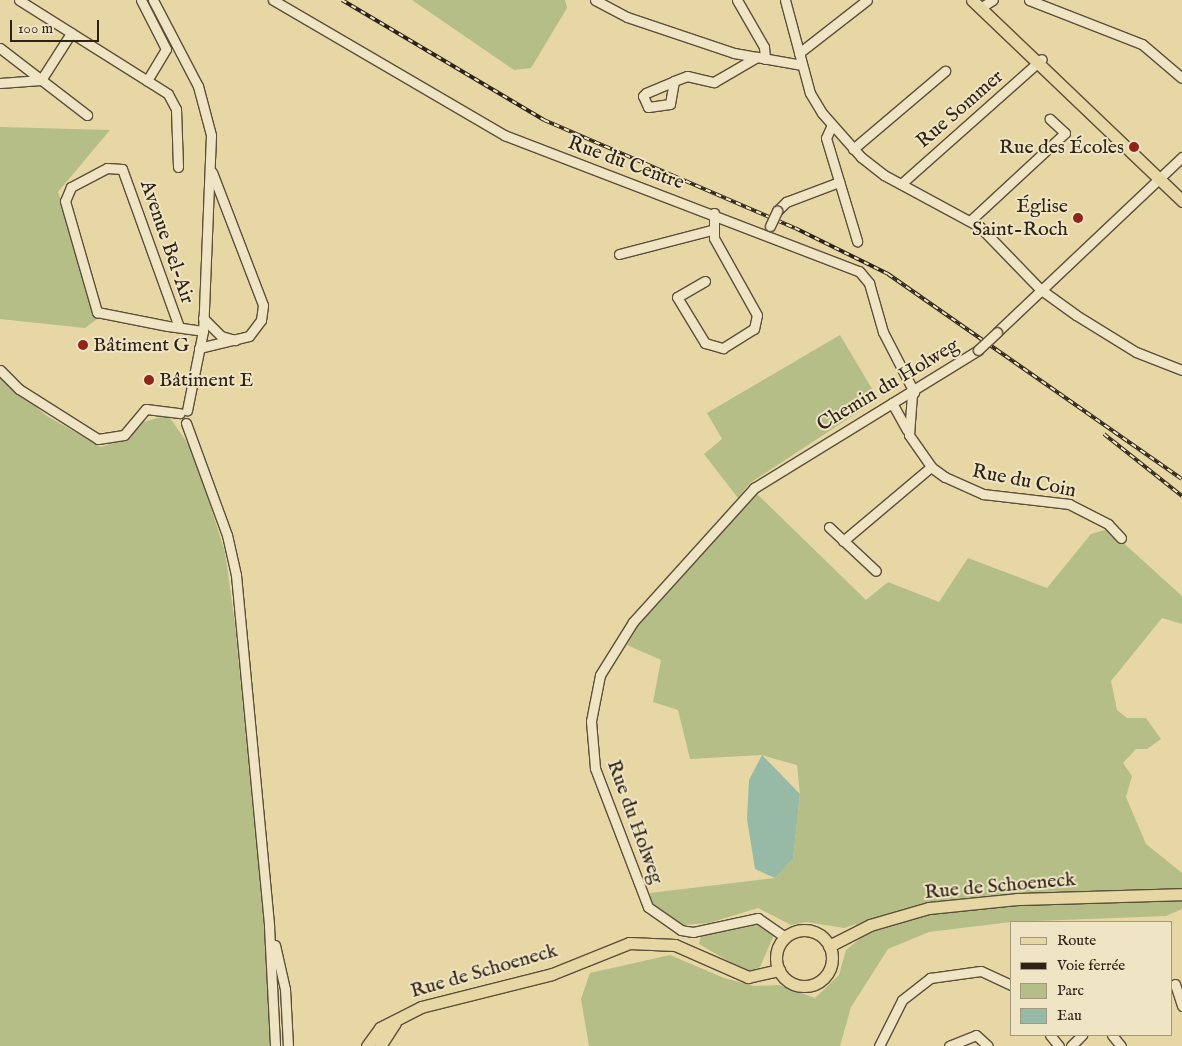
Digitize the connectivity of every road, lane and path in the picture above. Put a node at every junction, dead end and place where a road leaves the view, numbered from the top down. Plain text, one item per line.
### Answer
1 (19, 0) edge
2 (141, 0) edge
3 (153, 0) edge
4 (273, 0) edge
5 (595, 0) edge
6 (737, 0) edge
7 (785, 0) edge
8 (867, 0) edge
9 (1029, 0) edge
10 (983, 2) edge
11 (34, 4) edge
12 (71, 33) junction
13 (0, 48) edge
14 (799, 52) junction
15 (761, 58) junction
16 (1040, 61) junction
17 (802, 65) junction
18 (945, 71) dead end
19 (1182, 78) edge
20 (41, 80) junction
21 (146, 81) junction
22 (674, 81) dead end
23 (0, 83) edge
24 (87, 115) dead end
25 (1050, 119) dead end
26 (832, 125) junction
27 (853, 149) junction
28 (1182, 157) edge
29 (178, 166) dead end
30 (210, 167) junction
31 (839, 182) junction
32 (1160, 182) junction
33 (901, 184) junction
34 (1182, 201) edge
35 (225, 206) junction
36 (211, 210) junction
37 (714, 213) junction
38 (971, 220) junction
39 (712, 230) junction
40 (769, 230) junction
41 (857, 240) dead end
42 (619, 254) dead end
43 (705, 281) dead end
44 (1040, 289) junction
45 (203, 318) junction
46 (178, 327) junction
47 (203, 331) junction
48 (238, 340) junction
49 (199, 348) junction
50 (0, 370) edge
51 (1182, 370) edge
52 (913, 393) junction
53 (892, 403) junction
54 (184, 412) junction
55 (907, 430) junction
56 (931, 467) junction
57 (743, 499) joint
58 (829, 527) dead end
59 (1121, 538) dead end
60 (844, 541) junction
61 (876, 571) dead end
62 (1182, 894) edge
63 (269, 926) junction
64 (785, 937) junction
65 (829, 946) junction
66 (779, 970) junction
67 (1010, 983) edge
68 (1176, 984) edge
69 (1182, 1006) edge
70 (399, 1018) junction
71 (1051, 1036) edge
72 (1081, 1036) edge
73 (1113, 1036) edge
74 (276, 1046) edge
75 (288, 1046) edge
76 (367, 1046) edge
77 (380, 1046) edge
78 (880, 1046) edge
79 (949, 1046) edge
80 (988, 1046) edge
81 (1059, 1046) edge
82 (1071, 1046) edge
83 (1121, 1046) edge

1 - 11 street
2 - 21 street
3 - 30 street
4 - 37 street, Rue du Centre
5 - 15 street
6 - 15 street
7 - 14 street
8 - 14 street
9 - 19 street
10 - 16 main road
11 - 12 street
12 - 20 street
12 - 21 street
13 - 20 street
14 - 17 street
15 - 17 street
15 - 22 street
16 - 32 main road
16 - 33 street, Rue Sommer
17 - 26 street
18 - 27 street
20 - 23 street
20 - 24 street
21 - 29 street
25 - 38 street
26 - 27 street
26 - 31 street
27 - 33 street
28 - 32 street
30 - 35 street
30 - 36 street
31 - 40 street, bridge
31 - 41 street
32 - 34 main road
32 - 44 street
33 - 38 street
35 - 36 street
35 - 48 street
36 - 45 street
37 - 39 street
37 - 40 street, Rue du Centre
38 - 44 street
39 - 42 street
39 - 43 street
40 - 52 street, Rue du Centre
44 - 51 street
44 - 52 street, Chemin du Holweg, bridge
45 - 47 street
45 - 48 street
46 - 46 street, Avenue Bel-Air
46 - 47 street, Avenue Bel-Air
47 - 49 street
48 - 49 street
49 - 54 street
50 - 54 street
52 - 53 street, Chemin du Holweg
52 - 55 street
53 - 55 street, Rue du Coin
53 - 57 street, Chemin du Holweg
54 - 63 street
55 - 56 street, Rue du Coin
56 - 59 street, Rue du Coin
56 - 60 street
57 - 64 street, Rue du Holweg
58 - 60 street
60 - 61 street
62 - 65 main road, Rue de Schoeneck
63 - 74 street
63 - 75 street
64 - 65 main road
64 - 66 main road
65 - 66 main road
66 - 70 main road, Rue de Schoeneck
67 - 78 street
68 - 69 street
70 - 76 main road, Rue de Schoeneck
70 - 77 main road, Rue de Schoeneck
71 - 81 street
72 - 82 street
73 - 83 street
79 - 80 street

